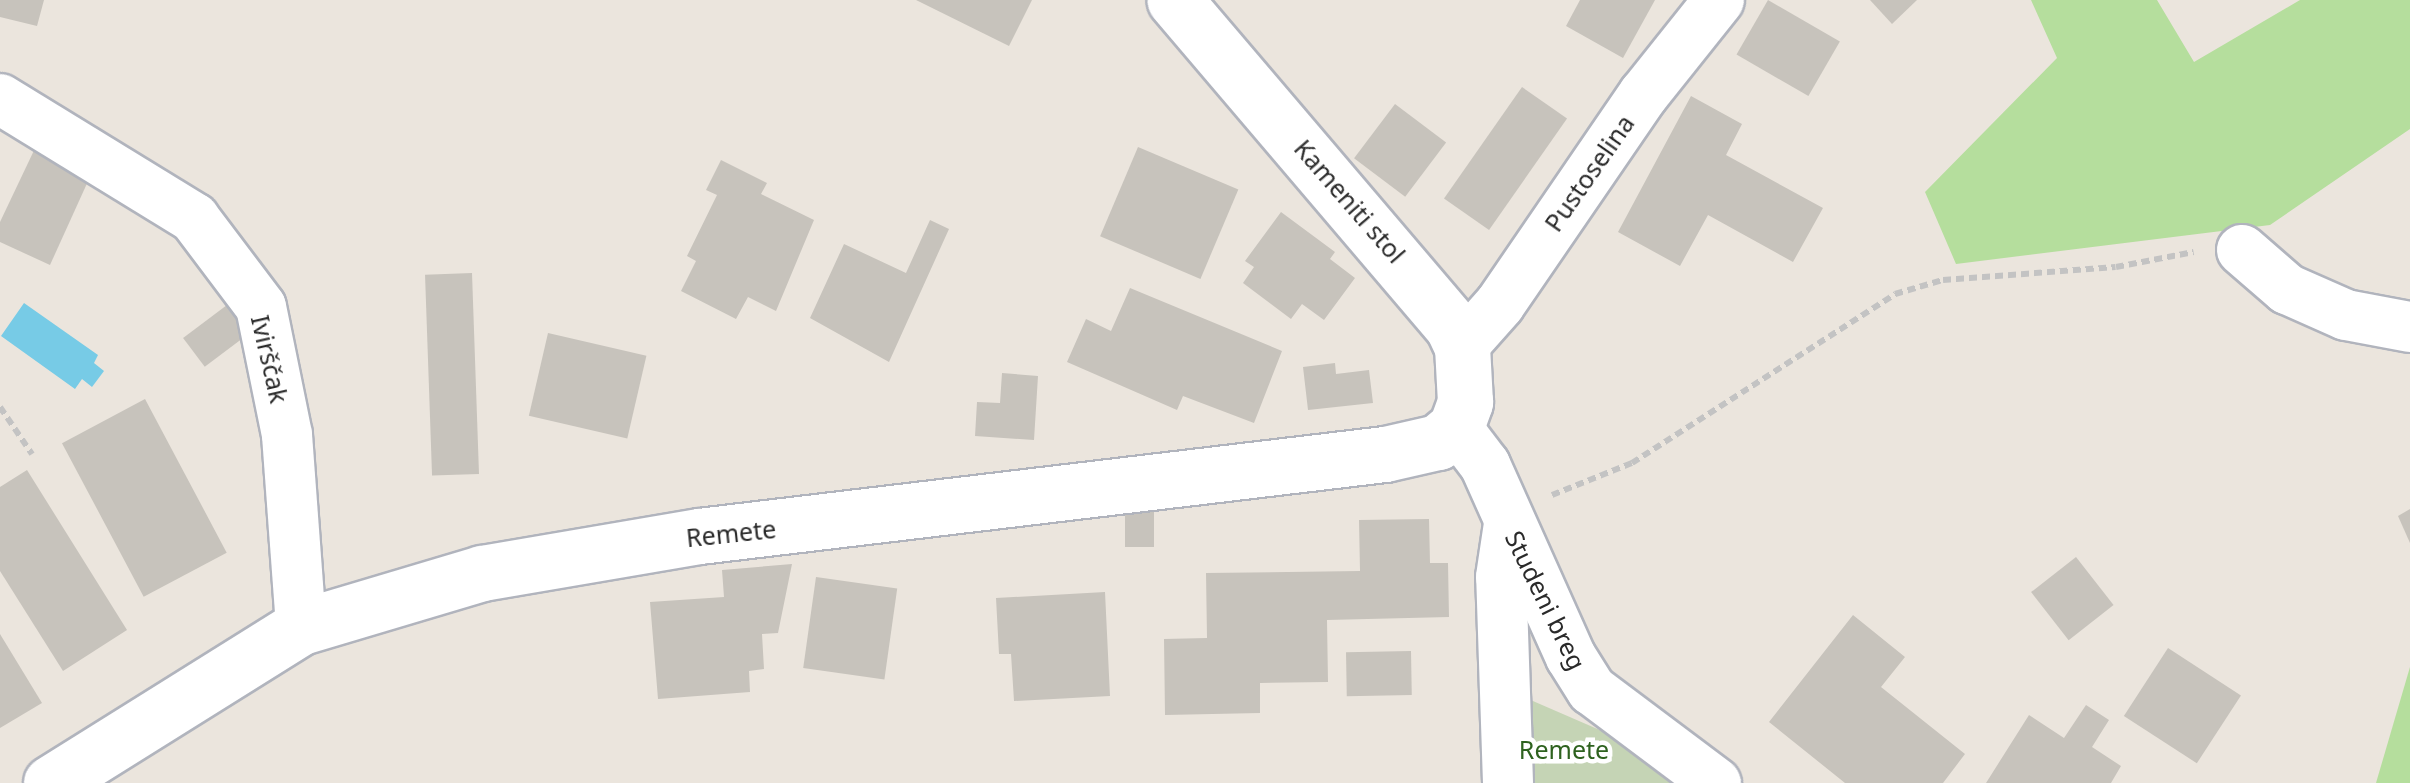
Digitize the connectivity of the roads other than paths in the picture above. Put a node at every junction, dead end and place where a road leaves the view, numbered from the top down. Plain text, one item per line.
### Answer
1 (1175, 0) edge
2 (1718, 0) edge
3 (0, 99) edge
4 (2242, 250) road end
5 (2410, 327) edge
6 (1462, 347) junction
7 (1456, 427) junction
8 (1506, 516) junction
9 (302, 627) junction
10 (51, 783) edge
11 (1508, 783) edge
12 (1716, 783) edge

1 - 6 main road, Kameniti stol
2 - 6 street, Pustoselina
3 - 9 street, Ivirščak
4 - 5 street
6 - 7 main road
7 - 8 street, Studeni breg
7 - 9 main road, Remete
8 - 11 street
8 - 12 street, Studeni breg
9 - 10 main road, Remete

